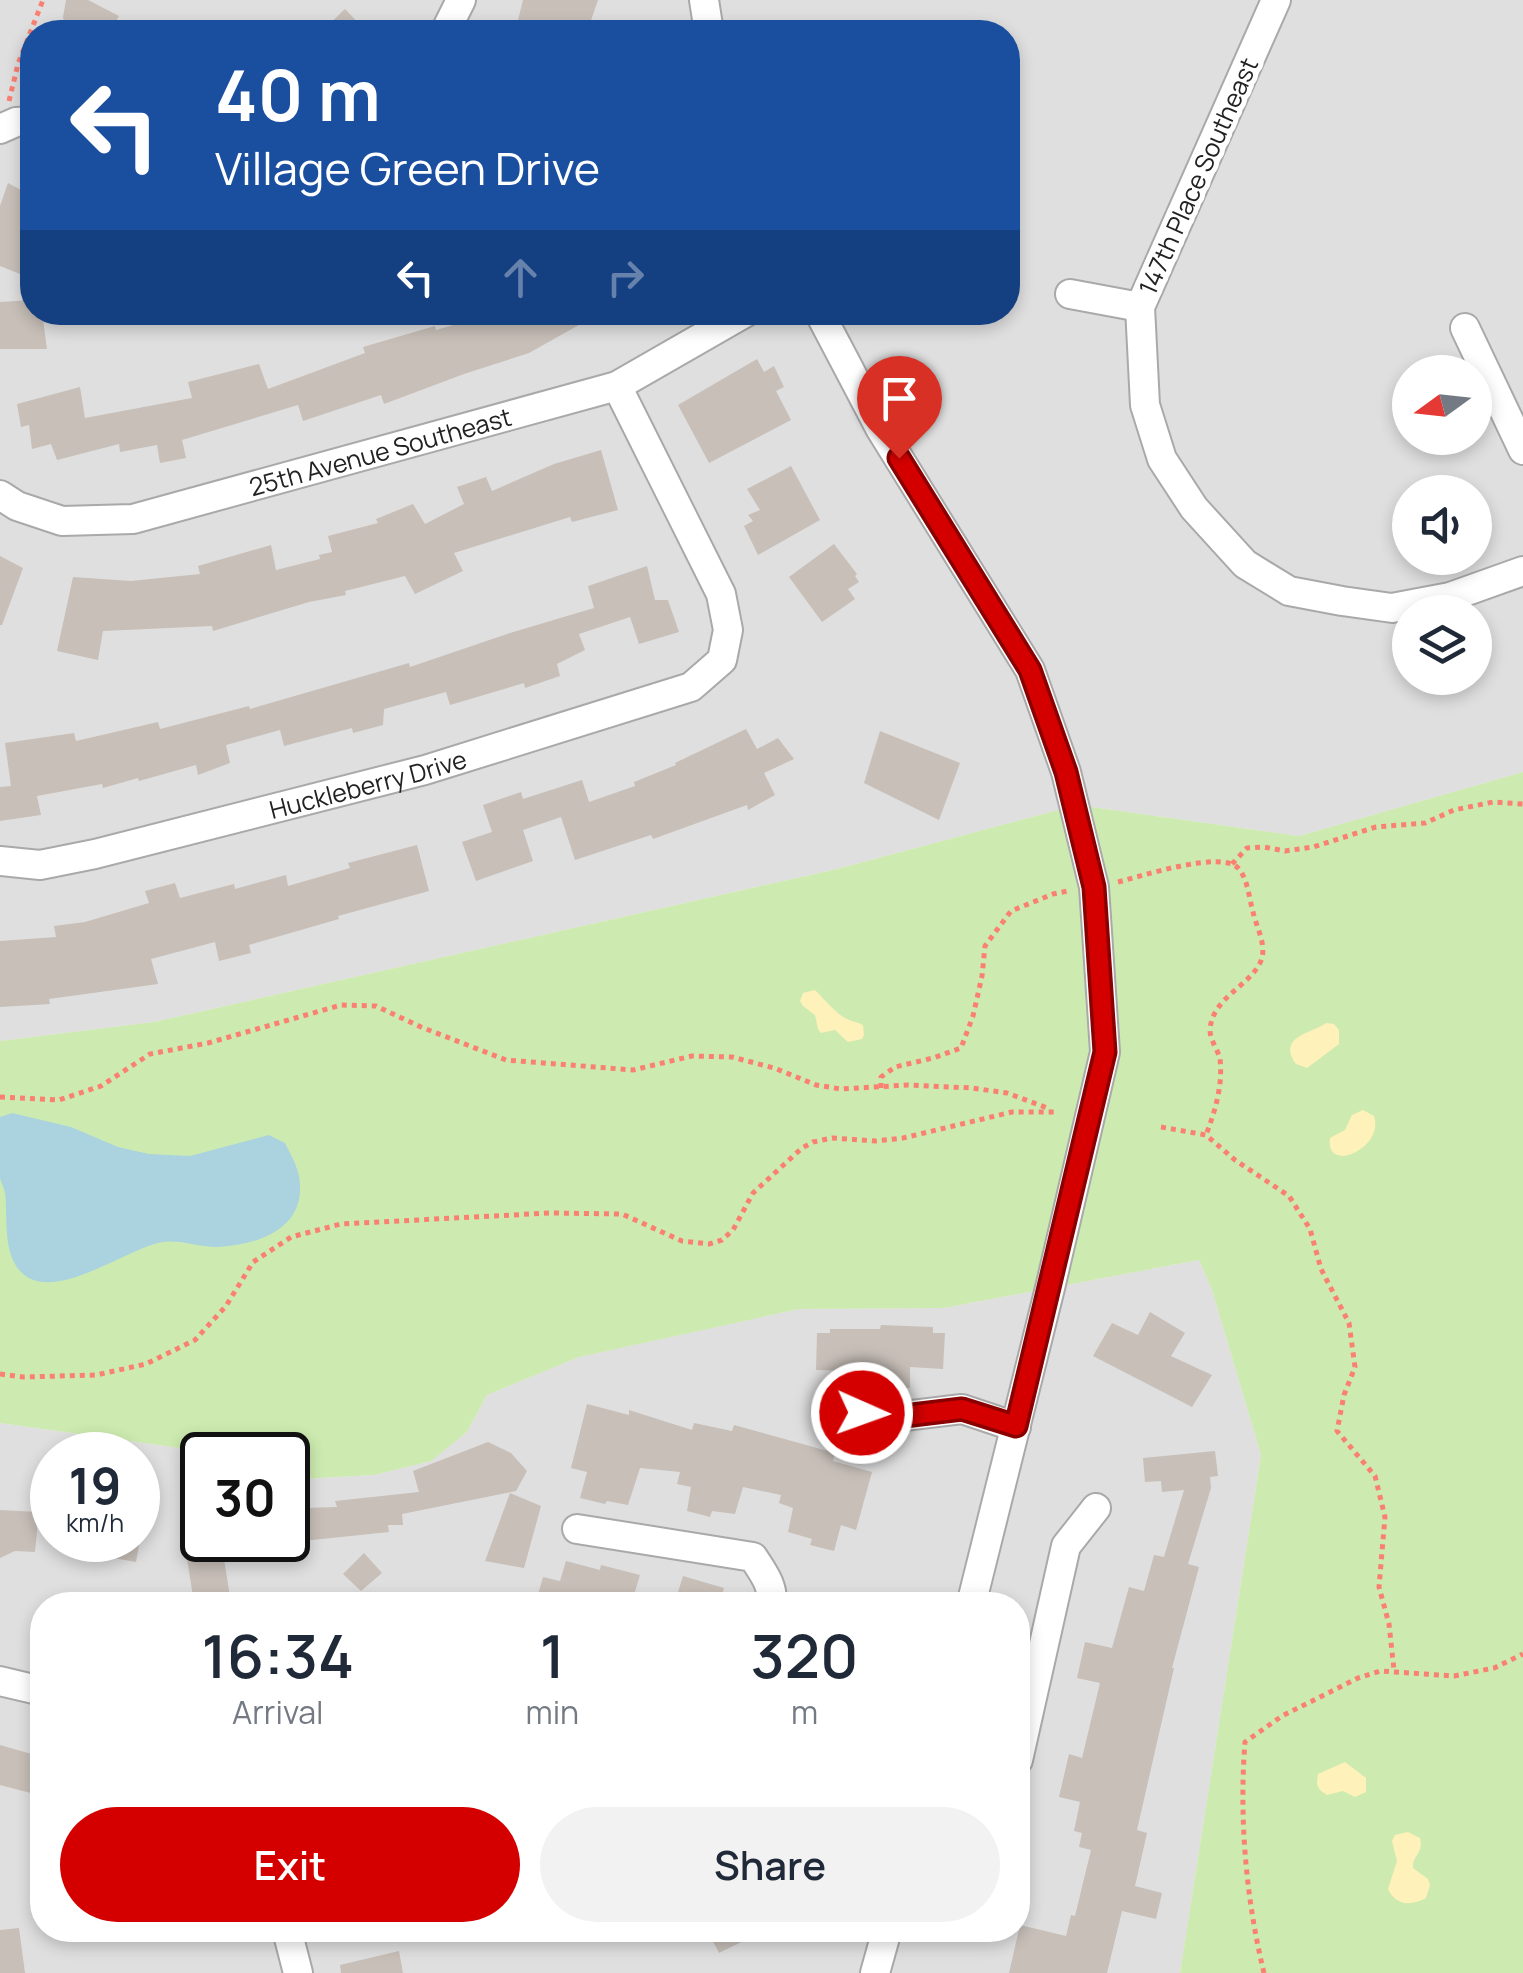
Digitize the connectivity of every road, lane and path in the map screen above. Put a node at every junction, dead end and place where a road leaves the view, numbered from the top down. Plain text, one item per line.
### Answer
1 (1276, 0) edge
2 (20, 59) edge
3 (13, 125) edge
4 (1070, 294) dead end
5 (1140, 307) junction
6 (723, 325) edge
7 (826, 325) edge
8 (1465, 328) dead end
9 (617, 386) junction
10 (1523, 450) edge
11 (0, 495) edge
12 (1523, 570) edge
13 (1523, 804) edge
14 (0, 860) edge
15 (1232, 864) dead end
16 (0, 1097) edge
17 (1161, 1127) dead end
18 (0, 1374) edge
19 (862, 1413) dead end
20 (1016, 1426) junction
21 (1096, 1508) dead end
22 (577, 1529) dead end
23 (771, 1592) edge
24 (973, 1592) edge
25 (1523, 1654) edge
26 (1394, 1670) junction
27 (0, 1681) edge
28 (30, 1688) edge
29 (1030, 1706) edge
30 (289, 1942) edge
31 (884, 1942) edge
32 (298, 1973) edge
33 (875, 1973) edge
34 (1264, 1973) edge

1 - 5 street, 147th Place Southeast
2 - 3 path
4 - 5 street
5 - 12 street, 147th Place Southeast
6 - 9 street, 25th Avenue Southeast
7 - 20 street
8 - 10 street
9 - 11 street, 25th Avenue Southeast
9 - 14 street, Huckleberry Drive
13 - 15 path
16 - 18 path
17 - 26 path
19 - 20 street
20 - 24 street
21 - 29 street
22 - 23 street
25 - 26 path
26 - 34 path
27 - 28 street
30 - 32 street
31 - 33 street

